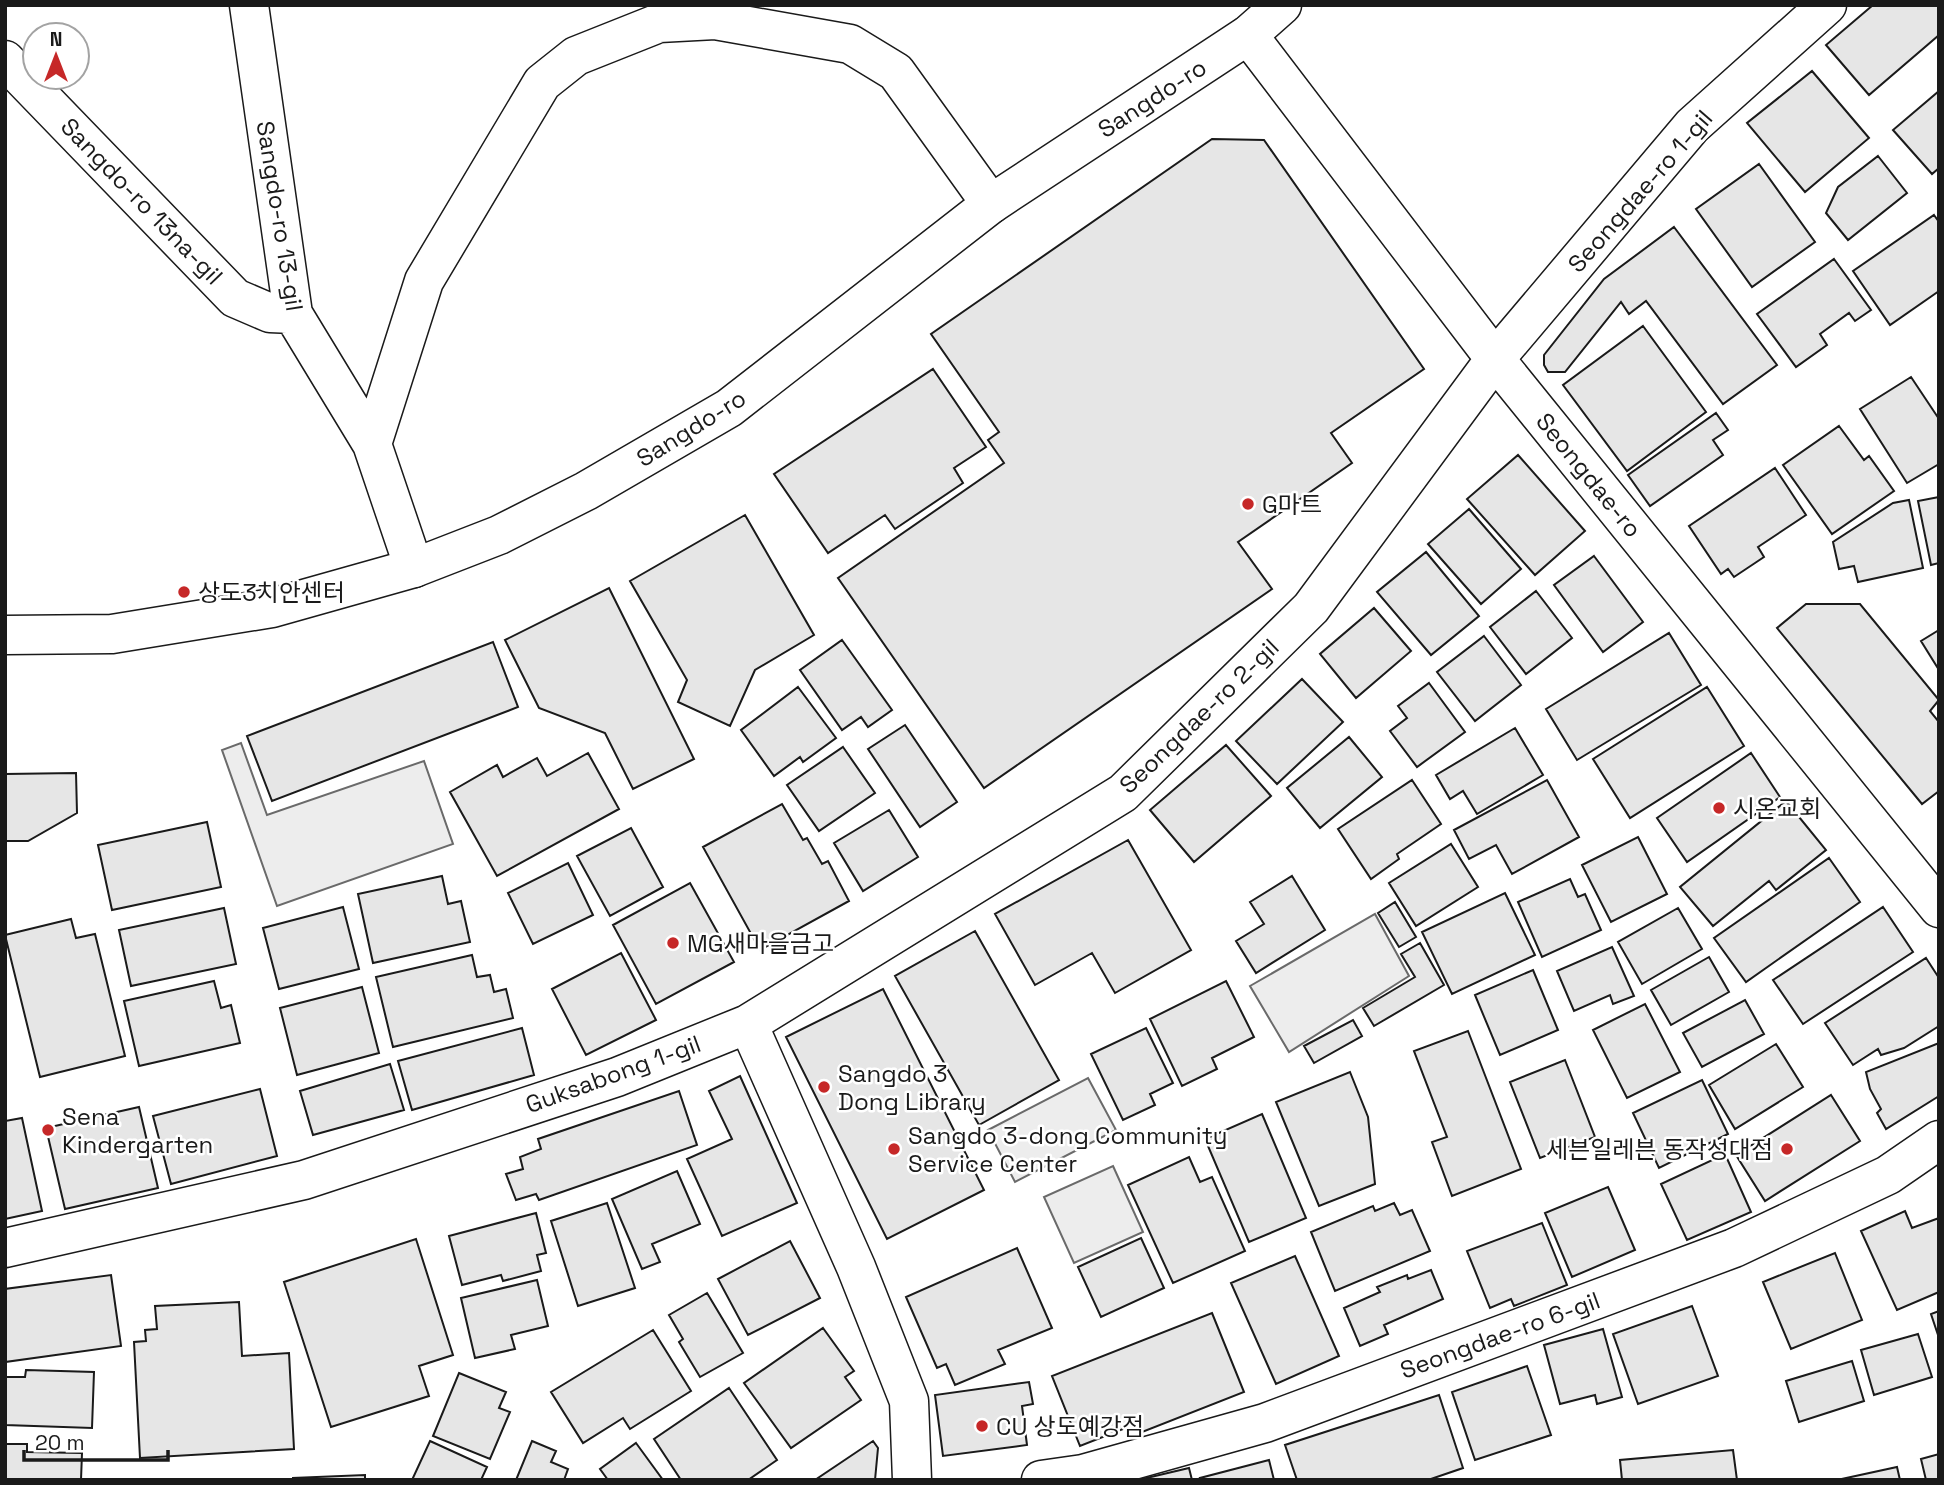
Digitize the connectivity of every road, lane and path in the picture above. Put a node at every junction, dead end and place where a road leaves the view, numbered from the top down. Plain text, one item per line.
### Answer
1 (249, 5) edge
2 (1282, 5) edge
3 (1826, 5) edge
4 (1248, 35) junction
5 (5, 60) edge
6 (991, 204) junction
7 (293, 314) junction
8 (1495, 359) junction
9 (372, 443) junction
10 (414, 568) junction
11 (5, 635) edge
12 (1939, 908) edge
13 (748, 1024) junction
14 (1939, 1140) edge
15 (5, 1248) edge
16 (912, 1480) edge
17 (1041, 1480) edge

1 - 7 street, Sangdo-ro 13-gil
2 - 4 street, Sangdo-ro
3 - 8 street, Seongdae-ro 1-gil
4 - 6 street, Sangdo-ro
4 - 8 street, Seongdae-ro
5 - 7 street, Sangdo-ro 13na-gil
6 - 9 street
6 - 10 street, Sangdo-ro
7 - 9 street, Sangdo-ro 13-gil
8 - 12 street, Seongdae-ro
8 - 13 street, Seongdae-ro 2-gil
9 - 10 street, Sangdo-ro 13-gil
10 - 11 street, Sangdo-ro
13 - 15 street, Guksabong 1-gil
13 - 16 street
14 - 17 street, Seongdae-ro 6-gil

